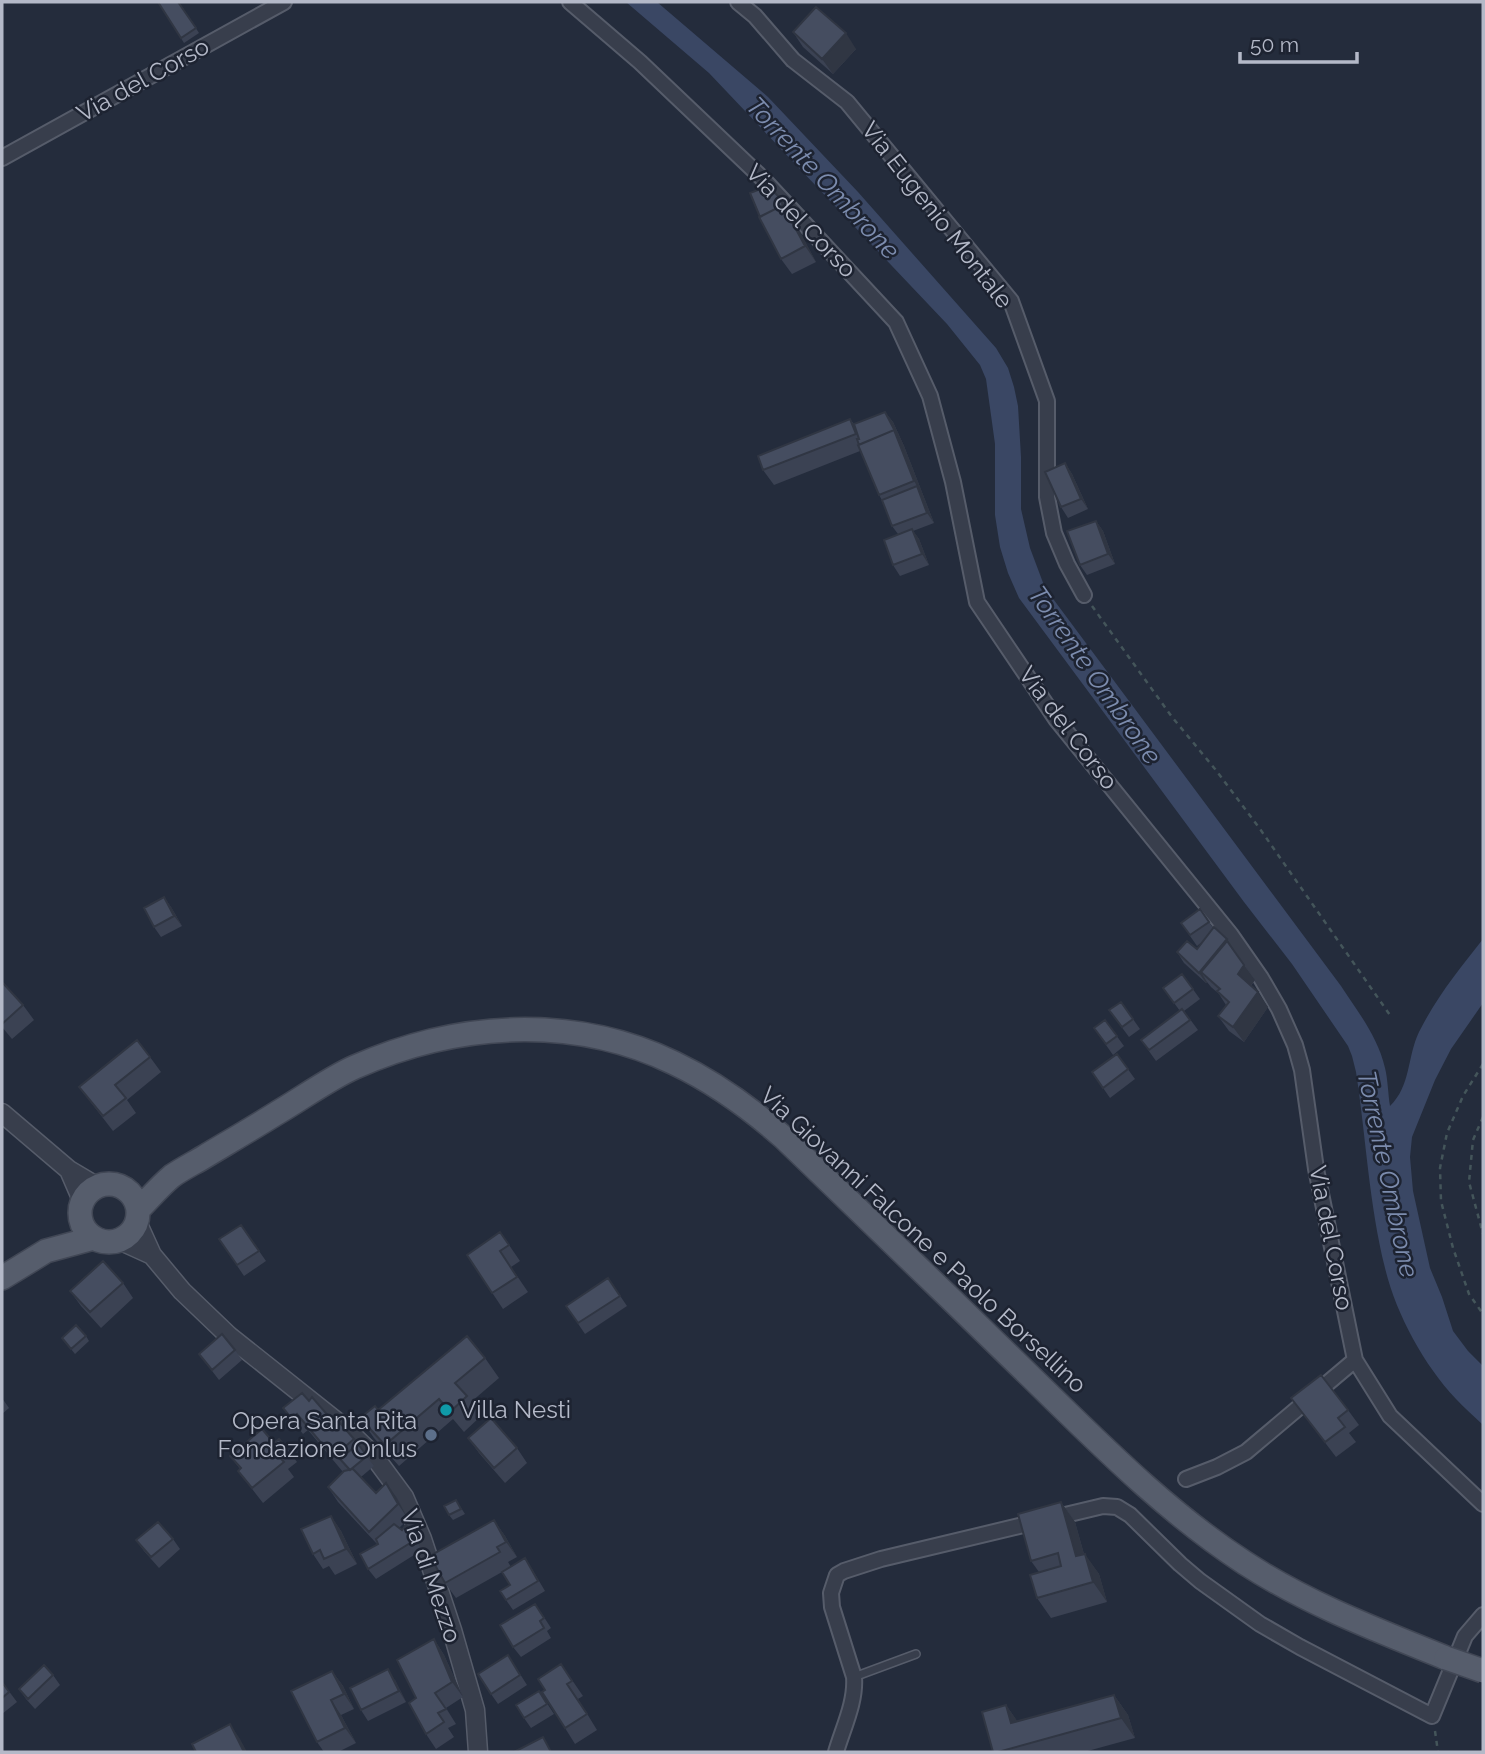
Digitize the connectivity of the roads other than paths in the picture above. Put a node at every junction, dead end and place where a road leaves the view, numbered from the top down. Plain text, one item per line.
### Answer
1 (284, 2) edge
2 (570, 2) edge
3 (738, 2) edge
4 (2, 158) edge
5 (1084, 595) road end
6 (2, 1113) edge
7 (173, 1176) junction
8 (124, 1187) junction
9 (86, 1200) junction
10 (138, 1216) junction
11 (94, 1238) junction
12 (119, 1240) junction
13 (46, 1251) junction
14 (152, 1255) junction
15 (2, 1278) edge
16 (1355, 1360) junction
17 (1186, 1479) dead end
18 (1483, 1504) edge
19 (1483, 1615) edge
20 (915, 1654) dead end
21 (1483, 1671) edge
22 (854, 1677) junction
23 (478, 1752) edge
24 (836, 1752) edge

1 - 4 street, Via del Corso
2 - 16 street, Via del Corso
3 - 5 street, Via Eugenio Montale
6 - 9 street
7 - 8 main road, Via Giovanni Falcone e Paolo Borsellino
7 - 10 main road, Via Giovanni Falcone e Paolo Borsellino
7 - 21 main road, Via Giovanni Falcone e Paolo Borsellino, bridge
8 - 9 main road
8 - 10 main road
9 - 11 main road
9 - 13 main road
10 - 12 main road
10 - 14 street
11 - 12 main road
11 - 13 main road
12 - 14 street
13 - 15 main road
14 - 23 street, Via di Mezzo
16 - 17 street
16 - 18 street, Via del Corso
19 - 22 street
20 - 22 lane
22 - 24 street

